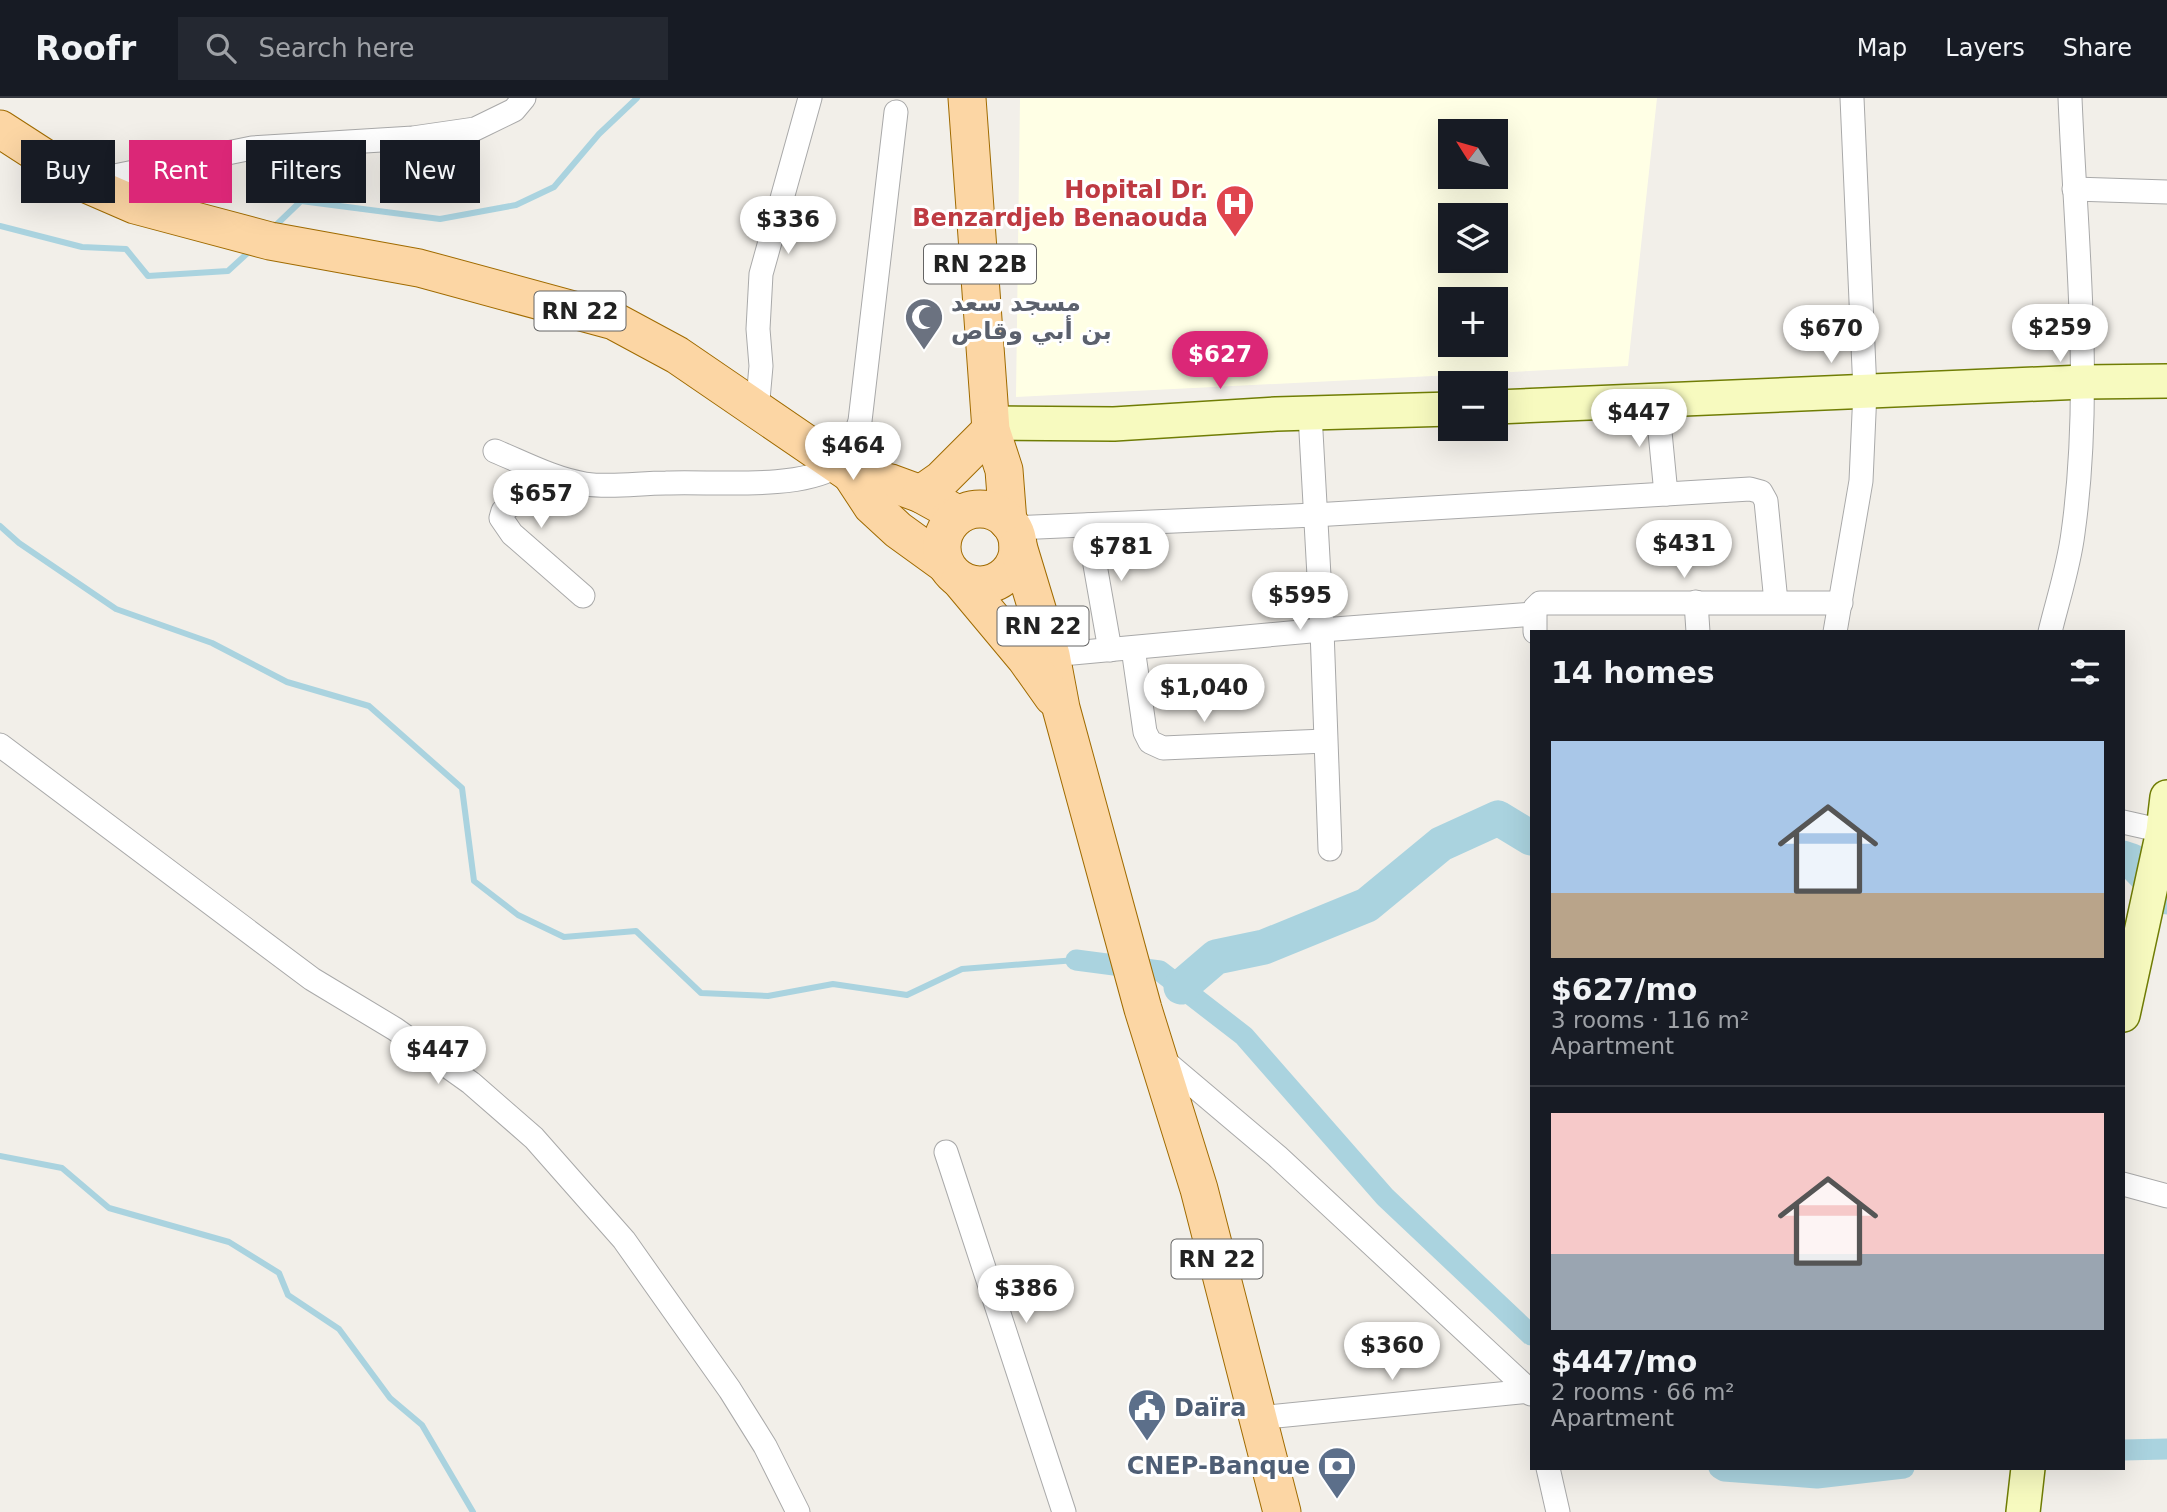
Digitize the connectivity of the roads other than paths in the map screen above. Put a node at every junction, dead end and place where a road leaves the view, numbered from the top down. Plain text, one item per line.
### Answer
1 (524, 98) edge
2 (810, 98) edge
3 (967, 98) edge
4 (1852, 98) edge
5 (2070, 98) edge
6 (896, 112) dead end
7 (0, 129) edge
8 (21, 144) edge
9 (115, 175) edge
10 (2074, 190) junction
11 (2167, 192) edge
12 (115, 196) edge
13 (2167, 381) edge
14 (2083, 382) junction
15 (1865, 391) junction
16 (1657, 401) junction
17 (1508, 407) edge
18 (1438, 409) edge
19 (757, 411) junction
20 (1310, 414) junction
21 (990, 426) junction
22 (495, 451) dead end
23 (844, 470) junction
24 (586, 484) junction
25 (921, 494) junction
26 (1666, 494) junction
27 (960, 514) junction
28 (1314, 515) junction
29 (1088, 525) junction
30 (1013, 532) junction
31 (953, 572) junction
32 (583, 596) dead end
33 (1696, 602) junction
34 (1776, 602) junction
35 (1841, 603) junction
36 (1534, 623) edge
37 (1322, 630) junction
38 (1698, 630) edge
39 (1835, 630) edge
40 (2050, 630) edge
41 (1122, 649) junction
42 (1051, 656) junction
43 (1061, 708) junction
44 (1325, 741) junction
45 (0, 745) edge
46 (2167, 797) edge
47 (2125, 822) edge
48 (2163, 831) junction
49 (1330, 849) dead end
50 (2125, 1005) edge
51 (1159, 1056) junction
52 (946, 1152) dead end
53 (2125, 1185) edge
54 (2167, 1196) edge
55 (1530, 1391) edge
56 (1530, 1392) edge
57 (1258, 1418) junction
58 (1548, 1470) edge
59 (2028, 1470) edge
60 (799, 1512) edge
61 (1064, 1512) edge
62 (1282, 1512) edge
63 (1558, 1512) edge
64 (2023, 1512) edge

1 - 9 street
2 - 19 street
3 - 21 main road, RN 22B
4 - 15 street
5 - 10 street
6 - 23 street
7 - 8 main road, RN 22
10 - 11 street
10 - 14 street
12 - 19 main road, RN 22
13 - 14 street
14 - 15 street
14 - 40 street
15 - 16 street
15 - 35 street
16 - 17 street
16 - 26 street
18 - 20 street
19 - 23 main road, RN 22
20 - 21 street
20 - 28 street
21 - 25 main road
21 - 27 main road
21 - 30 main road, RN 22B
22 - 24 street
23 - 24 street
23 - 25 main road, RN 22
23 - 31 main road, RN 22
24 - 32 street
25 - 27 main road, RN 22
26 - 28 street
26 - 34 street
27 - 30 main road
27 - 31 main road
28 - 29 street
28 - 37 street
29 - 30 street
29 - 41 street
30 - 31 main road
30 - 42 main road, RN 22
31 - 43 main road, RN 22
33 - 34 street
33 - 36 street
33 - 38 street
34 - 35 street
35 - 39 street
36 - 37 street
37 - 41 street
37 - 44 street
41 - 42 street
41 - 44 street
42 - 43 main road, RN 22
43 - 51 main road, RN 22
44 - 49 street
45 - 60 street
46 - 48 street
47 - 48 street
48 - 50 street
51 - 55 street
51 - 57 main road, RN 22
52 - 61 street
53 - 54 street
56 - 57 street
57 - 62 main road, RN 22
58 - 63 street
59 - 64 street

